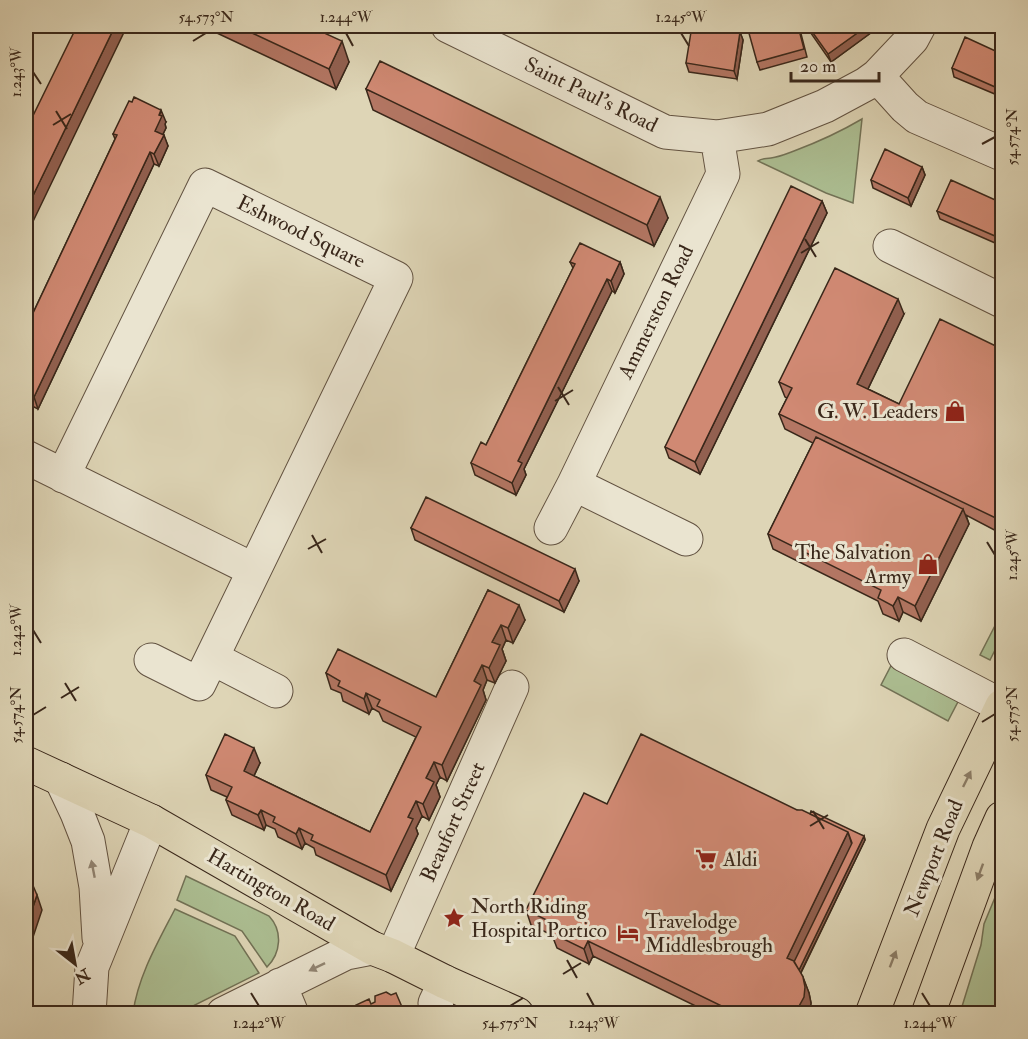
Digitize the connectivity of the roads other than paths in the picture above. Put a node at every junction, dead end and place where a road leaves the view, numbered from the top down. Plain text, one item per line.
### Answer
1 (448, 26) edge
2 (919, 26) edge
3 (877, 76) junction
4 (717, 137) junction
5 (1002, 154) edge
6 (890, 246) dead end
7 (1002, 301) edge
8 (26, 457) edge
9 (63, 476) junction
10 (574, 484) junction
11 (551, 528) dead end
12 (686, 539) dead end
13 (254, 570) junction
14 (904, 655) dead end
15 (212, 658) junction
16 (151, 660) dead end
17 (512, 687) dead end
18 (276, 692) dead end
19 (1002, 706) edge
20 (26, 763) edge
21 (61, 779) junction
22 (1002, 818) edge
23 (151, 820) junction
24 (100, 948) junction
25 (383, 952) junction
26 (445, 982) junction
27 (286, 999) edge
28 (89, 1014) edge
29 (223, 1014) edge
30 (439, 1014) edge
31 (517, 1014) edge
32 (872, 1014) edge
33 (928, 1014) edge

1 - 4 street, Saint Paul's Road
2 - 3 street, Saint Paul's Road
3 - 4 street, Saint Paul's Road
3 - 5 street
4 - 10 street, Ammerston Road
6 - 7 street
8 - 9 street
9 - 13 street
9 - 13 street, Eshwood Square
10 - 11 street, Ammerston Road
10 - 12 street
13 - 15 street, Eshwood Square
14 - 19 street
15 - 16 street, Eshwood Square
15 - 18 street
17 - 25 street, Beaufort Street
32 -> 19 main road, Newport Road
20 - 21 main road, Hartington Road
21 - 23 main road, Hartington Road
24 -> 21 street
22 -> 33 main road
23 - 24 street
23 - 25 main road, Hartington Road
24 - 28 street
25 - 26 main road, Hartington Road
25 -> 27 street
26 - 30 street
26 - 31 main road, Hartington Road
27 - 29 street

